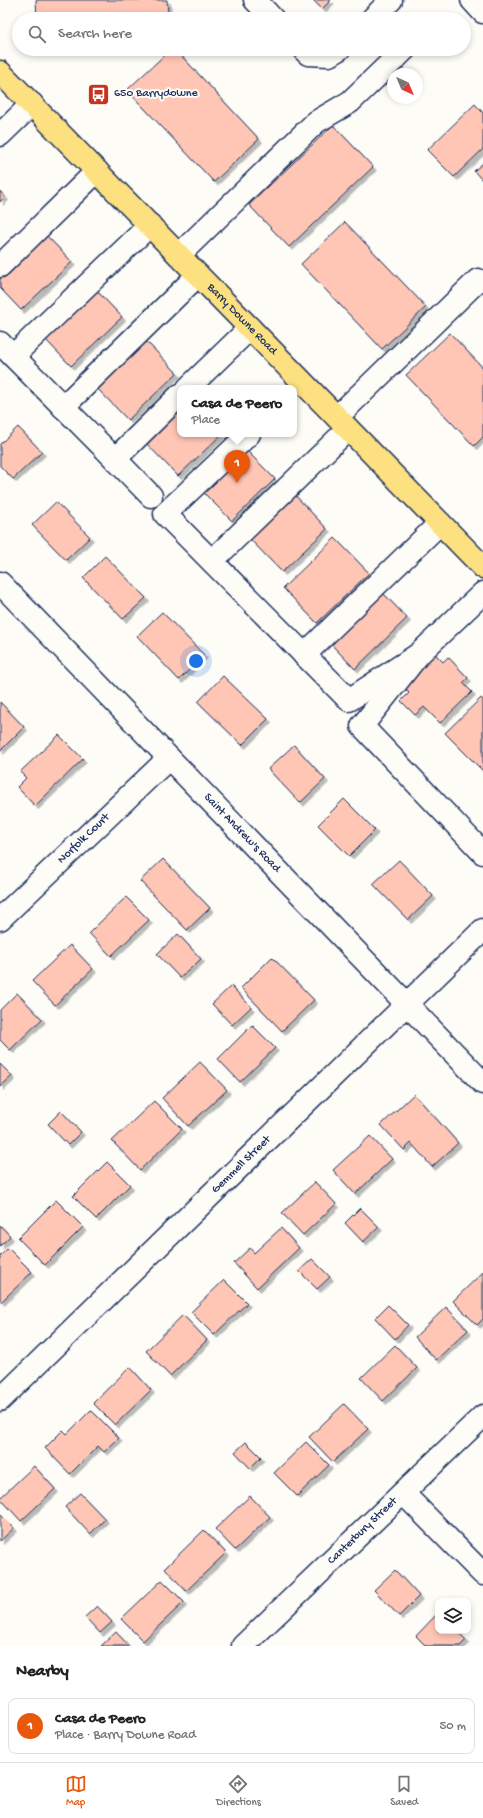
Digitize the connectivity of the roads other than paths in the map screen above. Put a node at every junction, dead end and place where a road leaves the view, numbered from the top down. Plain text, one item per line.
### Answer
1 (255, 0) edge
2 (391, 0) edge
3 (472, 0) edge
4 (266, 12) edge
5 (379, 12) edge
6 (483, 12) edge
7 (398, 56) edge
8 (0, 72) edge
9 (32, 104) junction
10 (0, 135) edge
11 (97, 172) junction
12 (150, 226) junction
13 (179, 255) junction
14 (0, 266) edge
15 (198, 275) junction
16 (478, 280) dead end
17 (250, 328) junction
18 (7, 349) edge
19 (191, 385) edge
20 (298, 386) edge
21 (177, 399) edge
22 (63, 407) junction
23 (343, 423) junction
24 (246, 437) edge
25 (115, 459) junction
26 (151, 496) dead end
27 (440, 523) junction
28 (212, 561) junction
29 (483, 567) edge
30 (0, 583) edge
31 (483, 593) edge
32 (419, 654) junction
33 (304, 655) junction
34 (168, 758) junction
35 (483, 853) edge
36 (0, 919) edge
37 (483, 930) edge
38 (407, 1005) junction
39 (483, 1083) edge
40 (0, 1400) edge
41 (483, 1416) edge
42 (403, 1493) junction
43 (483, 1574) edge
44 (242, 1646) edge

1 - 4 street
2 - 5 street
3 - 6 street
7 - 13 street
8 - 9 main road, Barry Downe Road
9 - 10 street
9 - 11 main road, Barry Downe Road
11 - 12 main road, Barry Downe Road
11 - 14 street
12 - 13 main road, Barry Downe Road
12 - 18 street
13 - 15 main road, Barry Downe Road
15 - 17 main road, Barry Downe Road
15 - 22 street
16 - 23 street
17 - 19 street
17 - 20 main road, Barry Downe Road
18 - 22 street
20 - 23 main road, Barry Downe Road
21 - 25 street
22 - 25 street
23 - 27 main road, Barry Downe Road
23 - 28 street
24 - 28 street
25 - 26 street
27 - 29 main road, Barry Downe Road
27 - 33 street
28 - 33 street
30 - 34 street, Saint Andrew's Road
31 - 32 street
32 - 33 street
32 - 35 street
34 - 36 street, Norfolk Court
34 - 38 street, Saint Andrew's Road
37 - 38 street, Gemmell Street
38 - 39 street, Saint Andrew's Road
38 - 40 street, Gemmell Street
41 - 42 street, Canterbury Street
42 - 43 street
42 - 44 street, Canterbury Street

